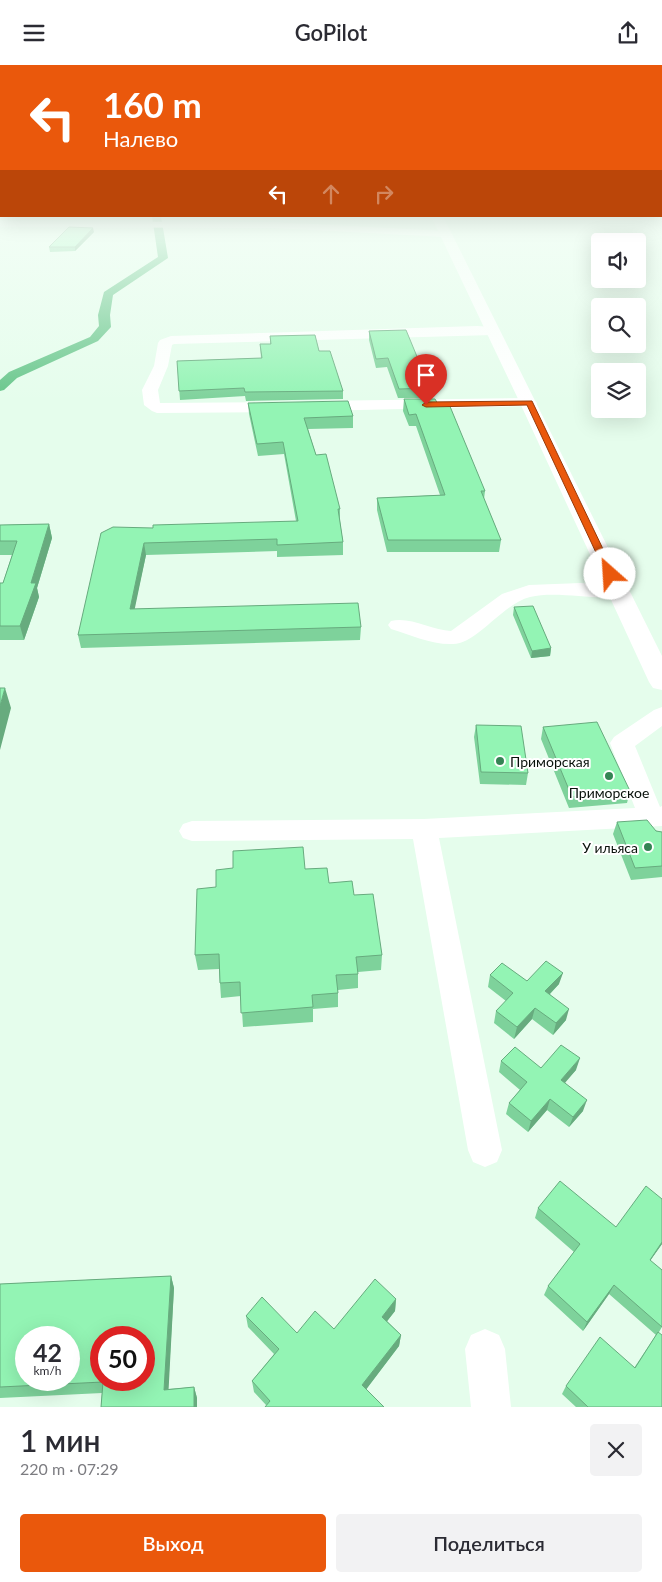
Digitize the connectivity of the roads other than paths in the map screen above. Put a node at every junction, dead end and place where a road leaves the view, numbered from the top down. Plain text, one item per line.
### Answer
1 (466, 277) edge
2 (493, 331) junction
3 (529, 403) junction
4 (618, 591) junction
5 (398, 625) dead end
6 (662, 683) edge
7 (662, 715) edge
8 (647, 817) edge
9 (424, 829) junction
10 (192, 831) dead end
11 (485, 1150) dead end
12 (485, 1349) dead end
13 (491, 1407) edge

1 - 2 main road
2 - 3 main road
2 - 3 street
3 - 4 main road
4 - 5 street
4 - 6 main road
7 - 8 street
8 - 9 street
9 - 10 street
9 - 11 street
12 - 13 street

